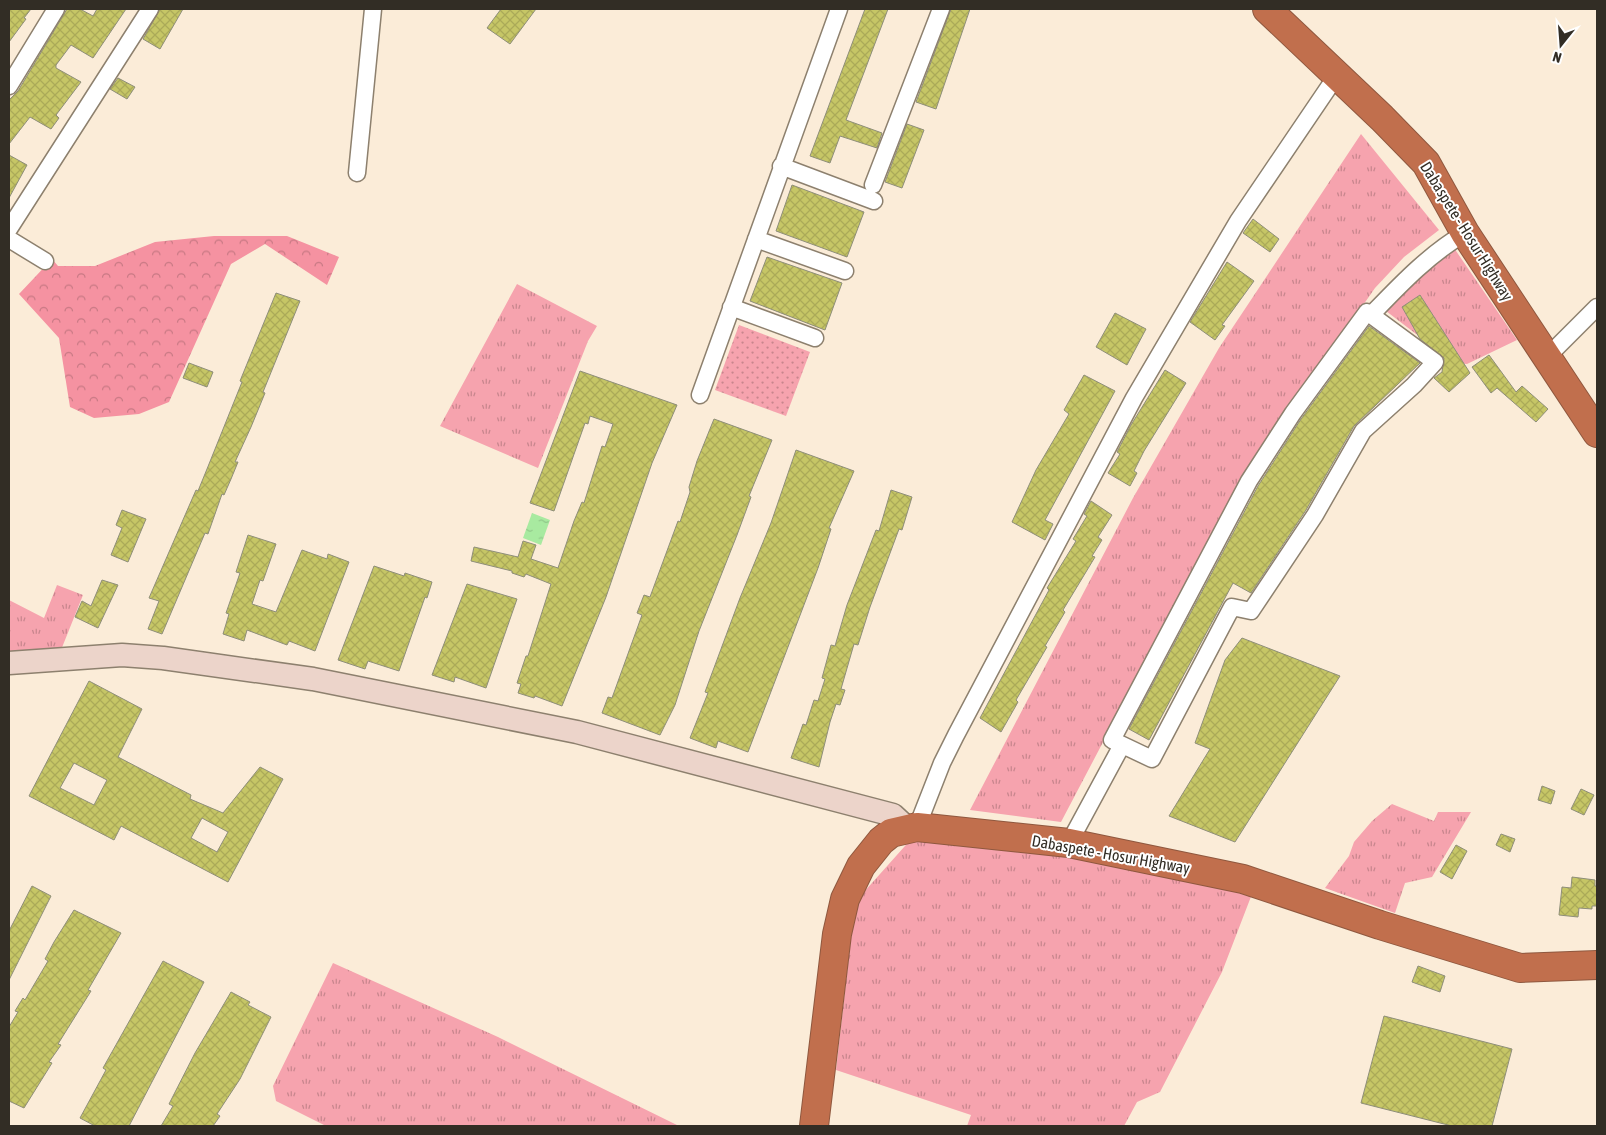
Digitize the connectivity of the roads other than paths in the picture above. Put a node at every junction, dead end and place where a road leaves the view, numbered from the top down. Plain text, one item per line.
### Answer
1 (56, 9) edge
2 (150, 9) edge
3 (373, 9) edge
4 (839, 9) edge
5 (941, 9) edge
6 (1267, 9) edge
7 (1337, 76) junction
8 (9, 86) edge
9 (782, 166) junction
10 (357, 173) dead end
11 (9, 229) edge
12 (1465, 233) junction
13 (9, 239) edge
14 (756, 239) junction
15 (45, 261) dead end
16 (845, 271) dead end
17 (732, 307) junction
18 (1597, 307) edge
19 (1371, 315) junction
20 (815, 338) dead end
21 (1548, 356) junction
22 (700, 396) dead end
23 (1594, 421) edge
24 (9, 663) edge
25 (1122, 745) junction
26 (912, 828) junction
27 (1069, 843) junction
28 (1597, 965) edge
29 (814, 1126) edge

1 - 8 street
2 - 11 street
3 - 10 street
4 - 9 street
5 - 9 street
6 - 7 highway, Dabaspete - Hosur Highway
7 - 12 highway, Dabaspete - Hosur Highway
7 - 26 street
9 - 14 street
12 - 19 street
12 - 21 highway, Dabaspete - Hosur Highway
13 - 15 street
14 - 16 street
14 - 17 street
17 - 20 street
17 - 22 street
18 - 21 street
19 - 25 street
19 - 25 street
21 - 23 highway, Dabaspete - Hosur Highway
24 - 26 street
25 - 27 street
26 - 27 highway, Dabaspete - Hosur Highway
26 - 29 highway, Dabaspete - Hosur Highway
27 - 28 highway, Dabaspete - Hosur Highway

